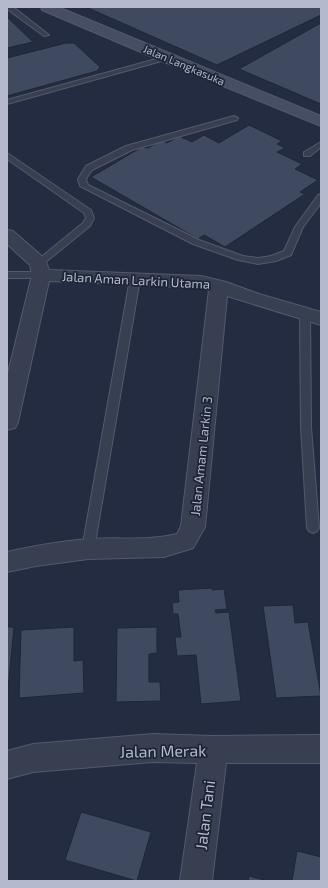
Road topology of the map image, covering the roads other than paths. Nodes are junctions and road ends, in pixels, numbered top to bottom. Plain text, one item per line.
1 (9, 7) edge
2 (47, 7) edge
3 (46, 35) dead end
4 (167, 58) junction
5 (7, 102) edge
6 (234, 118) dead end
7 (321, 121) edge
8 (321, 144) edge
9 (307, 154) dead end
10 (7, 155) edge
11 (321, 197) edge
12 (7, 235) edge
13 (40, 269) junction
14 (7, 276) edge
15 (134, 278) junction
16 (220, 286) junction
17 (313, 317) edge
18 (8, 413) edge
19 (313, 528) dead end
20 (88, 549) junction
21 (7, 562) edge
22 (321, 748) edge
23 (213, 750) junction
24 (7, 765) edge
25 (196, 881) edge

1 - 3 lane
2 - 4 main road, Jalan Langkasuka
4 - 5 lane
4 - 7 main road, Jalan Langkasuka
6 - 11 lane
8 - 9 lane
10 - 13 lane
12 - 13 street
13 - 14 lane
13 - 15 street, Jalan Aman Larkin Utama
13 - 18 street
15 - 16 street, Jalan Aman Larkin Utama
15 - 20 lane
16 - 17 street, Jalan Aman Larkin Utama
16 - 20 street, Jalan Amam Larkin 3
17 - 19 lane
20 - 21 street, Jalan Amam Larkin 3
22 - 23 street, Jalan Merak
23 - 24 street, Jalan Merak
23 - 25 street, Jalan Tani

